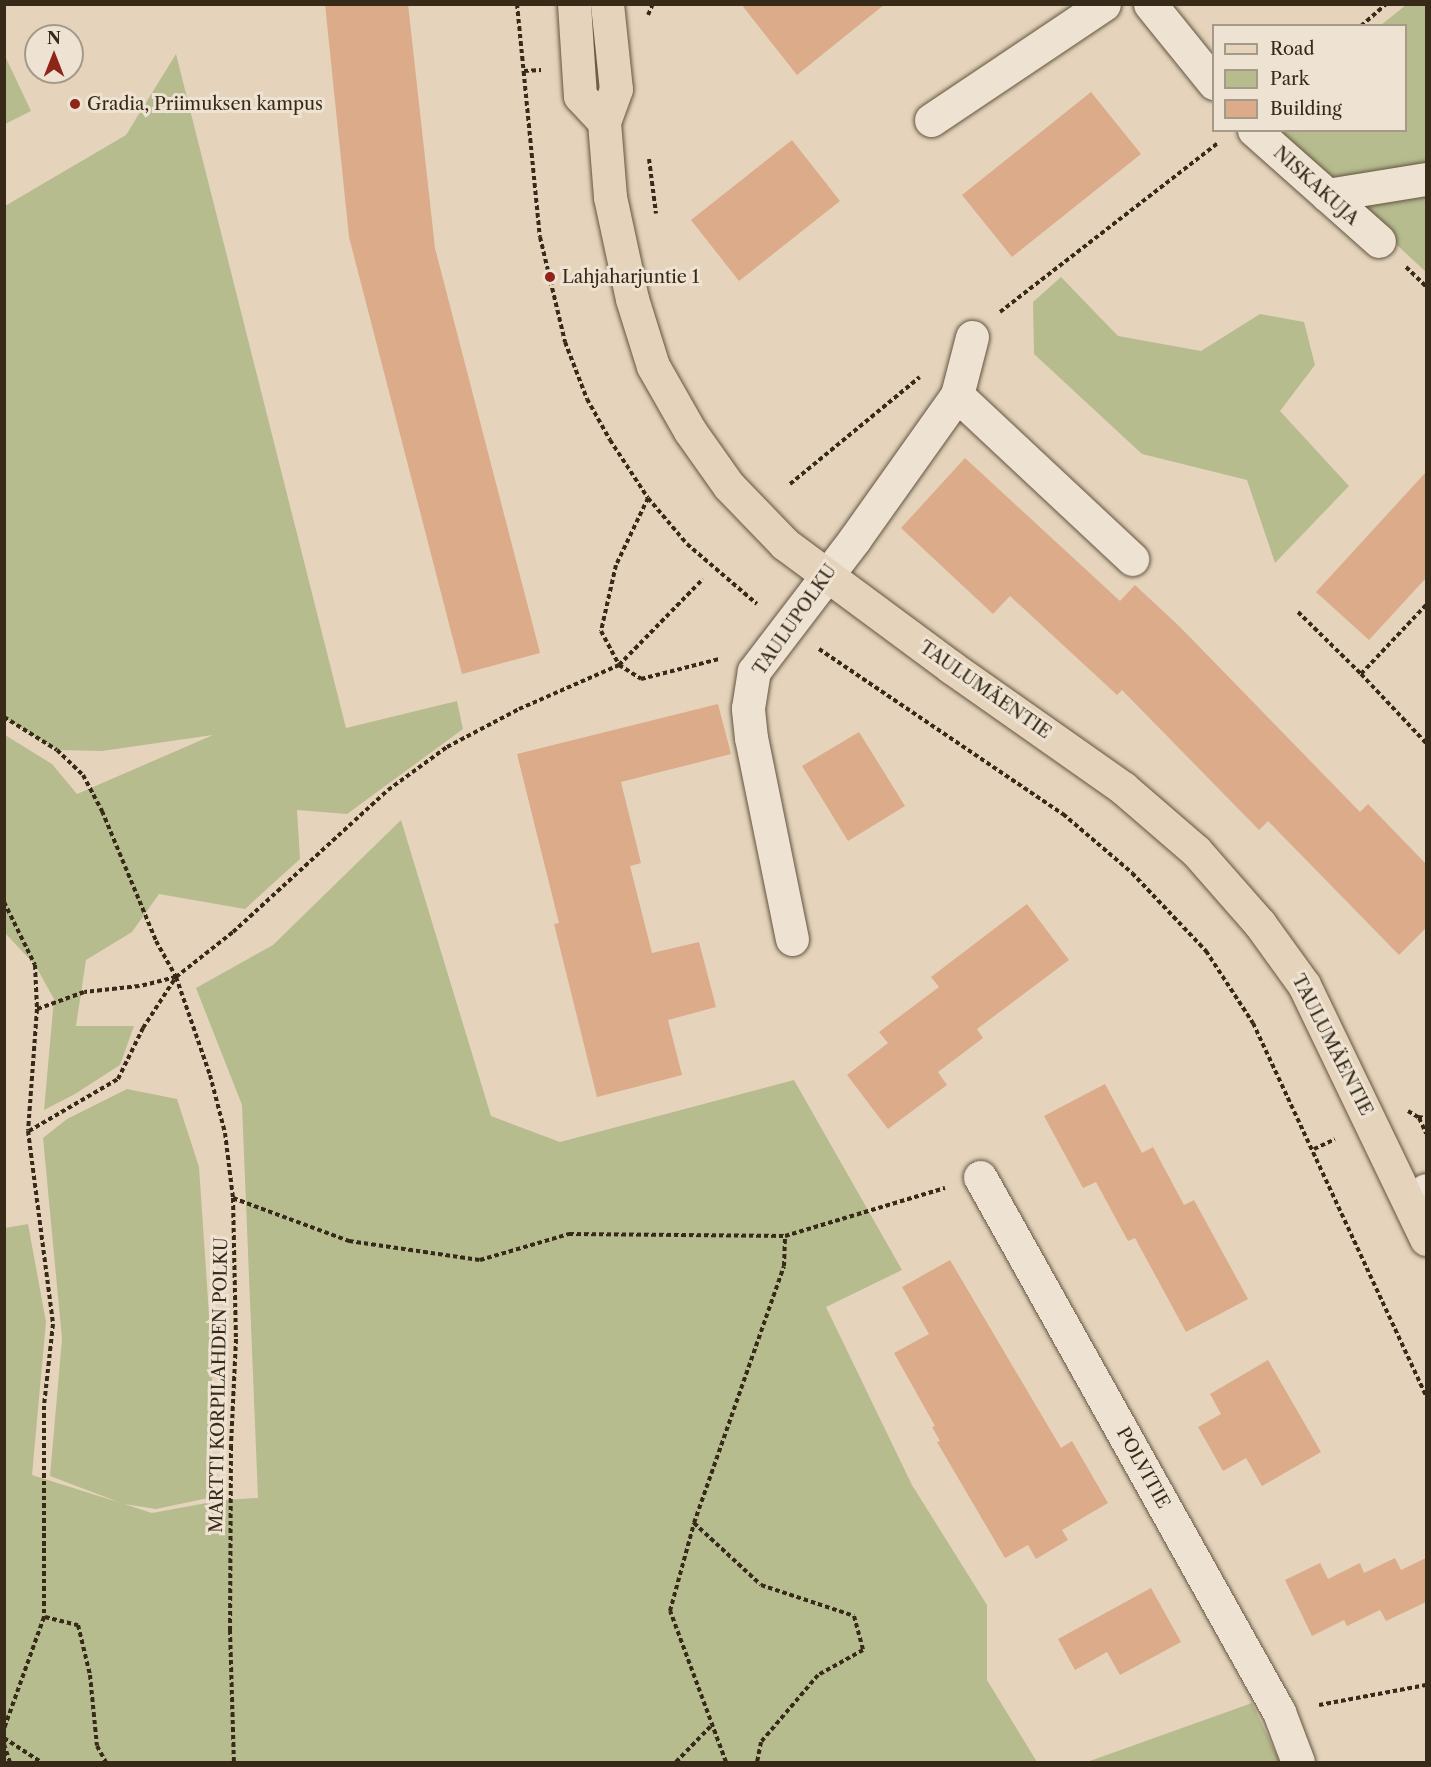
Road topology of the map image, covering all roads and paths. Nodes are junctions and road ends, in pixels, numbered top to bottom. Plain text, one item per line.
1 (517, 4) edge
2 (574, 4) edge
3 (608, 4) edge
4 (1104, 4) edge
5 (1386, 4) edge
6 (1159, 15) edge
7 (1363, 24) edge
8 (1212, 81) edge
9 (931, 120) dead end
10 (604, 122) junction
11 (1239, 134) edge
12 (647, 151) dead end
13 (1426, 180) edge
14 (1327, 195) junction
15 (657, 219) dead end
16 (1379, 242) dead end
17 (972, 337) junction
18 (957, 395) junction
19 (790, 484) dead end
20 (648, 498) junction
21 (1132, 559) dead end
22 (826, 575) junction
23 (703, 579) dead end
24 (1426, 605) edge
25 (1298, 612) dead end
26 (787, 627) junction
27 (729, 656) dead end
28 (618, 665) junction
29 (1361, 674) junction
30 (4, 717) edge
31 (1426, 743) edge
32 (4, 902) edge
33 (792, 939) dead end
34 (176, 977) junction
35 (37, 1010) junction
36 (1418, 1117) dead end
37 (28, 1131) junction
38 (1426, 1133) edge
39 (980, 1178) joint
40 (233, 1198) junction
41 (1419, 1198) edge
42 (785, 1236) junction
43 (1426, 1239) edge
44 (1426, 1395) edge
45 (694, 1523) junction
46 (44, 1617) junction
47 (1426, 1685) edge
48 (1280, 1712) junction
49 (712, 1725) junction
50 (4, 1729) edge
51 (4, 1738) edge
52 (4, 1744) edge
53 (10, 1762) edge
54 (41, 1762) edge
55 (106, 1762) edge
56 (234, 1762) edge
57 (676, 1762) edge
58 (726, 1762) edge
59 (757, 1762) edge
60 (1298, 1762) edge

1 - 20 path
2 - 10 main road
3 - 10 main road, TAULUMÄENTIE
4 - 9 street
5 - 7 path
6 - 8 street
10 - 22 main road, TAULUMÄENTIE
11 - 14 street, NISKAKUJA
11 - 17 path
12 - 15 path
13 - 14 street
14 - 16 street, NISKAKUJA
17 - 18 street, TAULUPOLKU
17 - 19 path
18 - 21 street
18 - 22 street, TAULUPOLKU
20 - 26 path
20 - 28 path
22 - 26 street, TAULUPOLKU
22 - 41 main road, TAULUMÄENTIE
23 - 28 path
24 - 29 path
25 - 29 path
26 - 33 street, TAULUPOLKU
26 - 44 path
27 - 28 path
28 - 34 path
29 - 31 path
30 - 34 path, MARTTI KORPILAHDEN POLKU
32 - 35 path
34 - 35 path
34 - 37 path
34 - 40 path, MARTTI KORPILAHDEN POLKU
35 - 37 path
36 - 38 path
37 - 46 path
39 - 42 path
39 - 48 street, POLVITIE
40 - 42 path
40 - 56 path, MARTTI KORPILAHDEN POLKU
41 - 43 main road, TAULUMÄENTIE
42 - 45 path
45 - 49 path
45 - 59 path
46 - 50 path
46 - 55 path
47 - 48 path
48 - 60 street, POLVITIE
49 - 57 path
49 - 58 path
51 - 54 path
52 - 53 path

